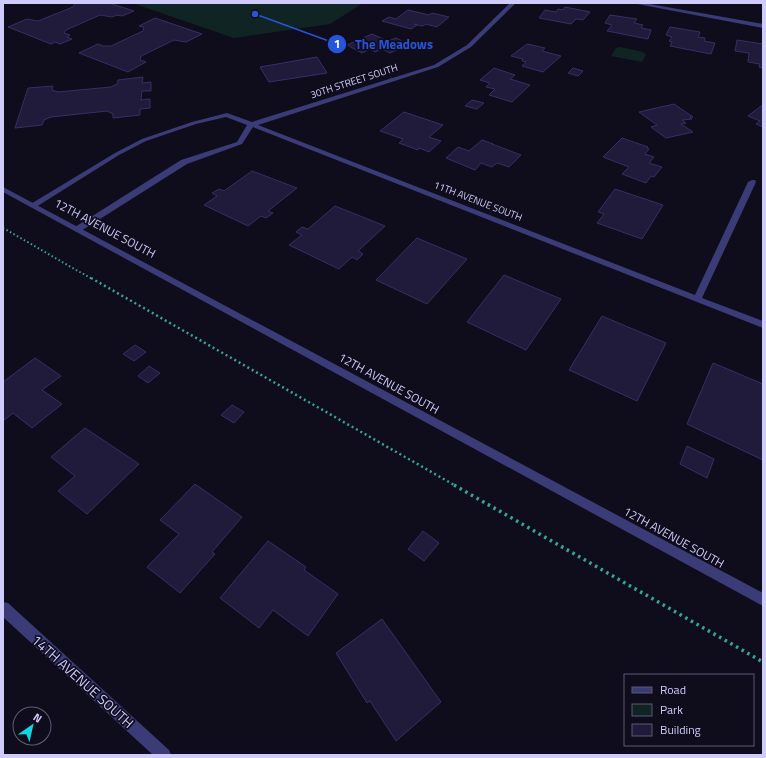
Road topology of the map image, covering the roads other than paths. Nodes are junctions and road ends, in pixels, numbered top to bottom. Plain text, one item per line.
1 (513, 3) edge
2 (635, 3) edge
3 (763, 26) edge
4 (251, 125) junction
5 (752, 182) dead end
6 (3, 189) edge
7 (33, 205) junction
8 (78, 229) junction
9 (696, 299) junction
10 (763, 325) edge
11 (763, 600) edge
12 (3, 608) edge
13 (164, 755) edge

1 - 4 street, 30TH STREET SOUTH
2 - 3 street
4 - 7 street
4 - 8 street
4 - 9 street, 11TH AVENUE SOUTH
5 - 9 street
6 - 7 street, 12TH AVENUE SOUTH
7 - 8 street, 12TH AVENUE SOUTH
8 - 11 street, 12TH AVENUE SOUTH
9 - 10 street, 11TH AVENUE SOUTH
12 - 13 street, 14TH AVENUE SOUTH

